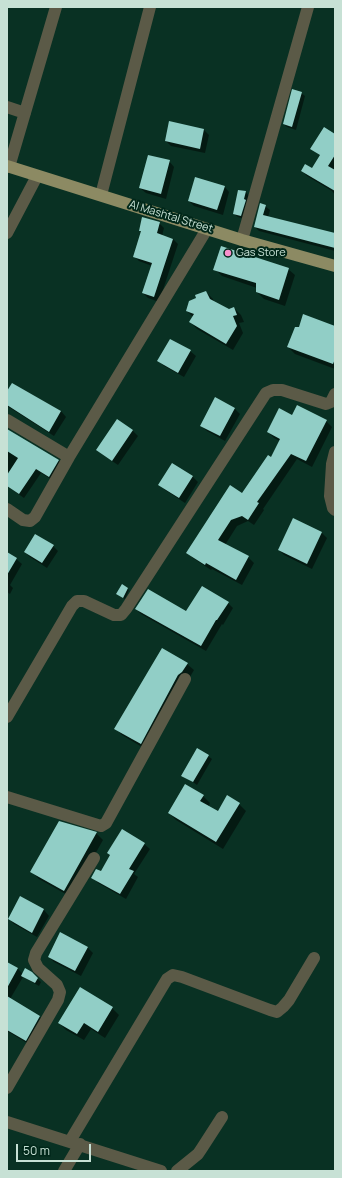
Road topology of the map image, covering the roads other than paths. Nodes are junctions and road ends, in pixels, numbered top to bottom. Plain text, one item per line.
1 (56, 7) edge
2 (150, 7) edge
3 (308, 7) edge
4 (7, 107) edge
5 (26, 113) junction
6 (8, 167) edge
7 (37, 176) junction
8 (101, 195) junction
9 (207, 229) junction
10 (7, 233) edge
11 (242, 240) junction
12 (335, 266) edge
13 (335, 394) edge
14 (7, 420) edge
15 (335, 452) edge
16 (69, 457) junction
17 (7, 510) edge
18 (335, 510) edge
19 (185, 679) dead end
20 (7, 717) edge
21 (7, 797) edge
22 (94, 858) dead end
23 (314, 958) dead end
24 (7, 1088) edge
25 (222, 1117) dead end
26 (7, 1122) edge
27 (75, 1143) junction
28 (143, 1168) edge
29 (64, 1171) edge
30 (161, 1171) edge
31 (177, 1171) edge

1 - 5 street
2 - 8 street
3 - 11 street
4 - 5 street
5 - 6 street
6 - 7 main road, Al Mashtal Street
7 - 8 main road, Al Mashtal Street
7 - 10 street
8 - 9 main road, Al Mashtal Street
9 - 11 main road, Al Mashtal Street
9 - 16 street
11 - 12 main road, Al Mashtal Street
13 - 20 street
14 - 16 street
15 - 18 street
16 - 17 street
19 - 21 street
22 - 24 street
23 - 27 street
25 - 31 street
26 - 27 street
27 - 28 street
27 - 29 street
28 - 30 street

